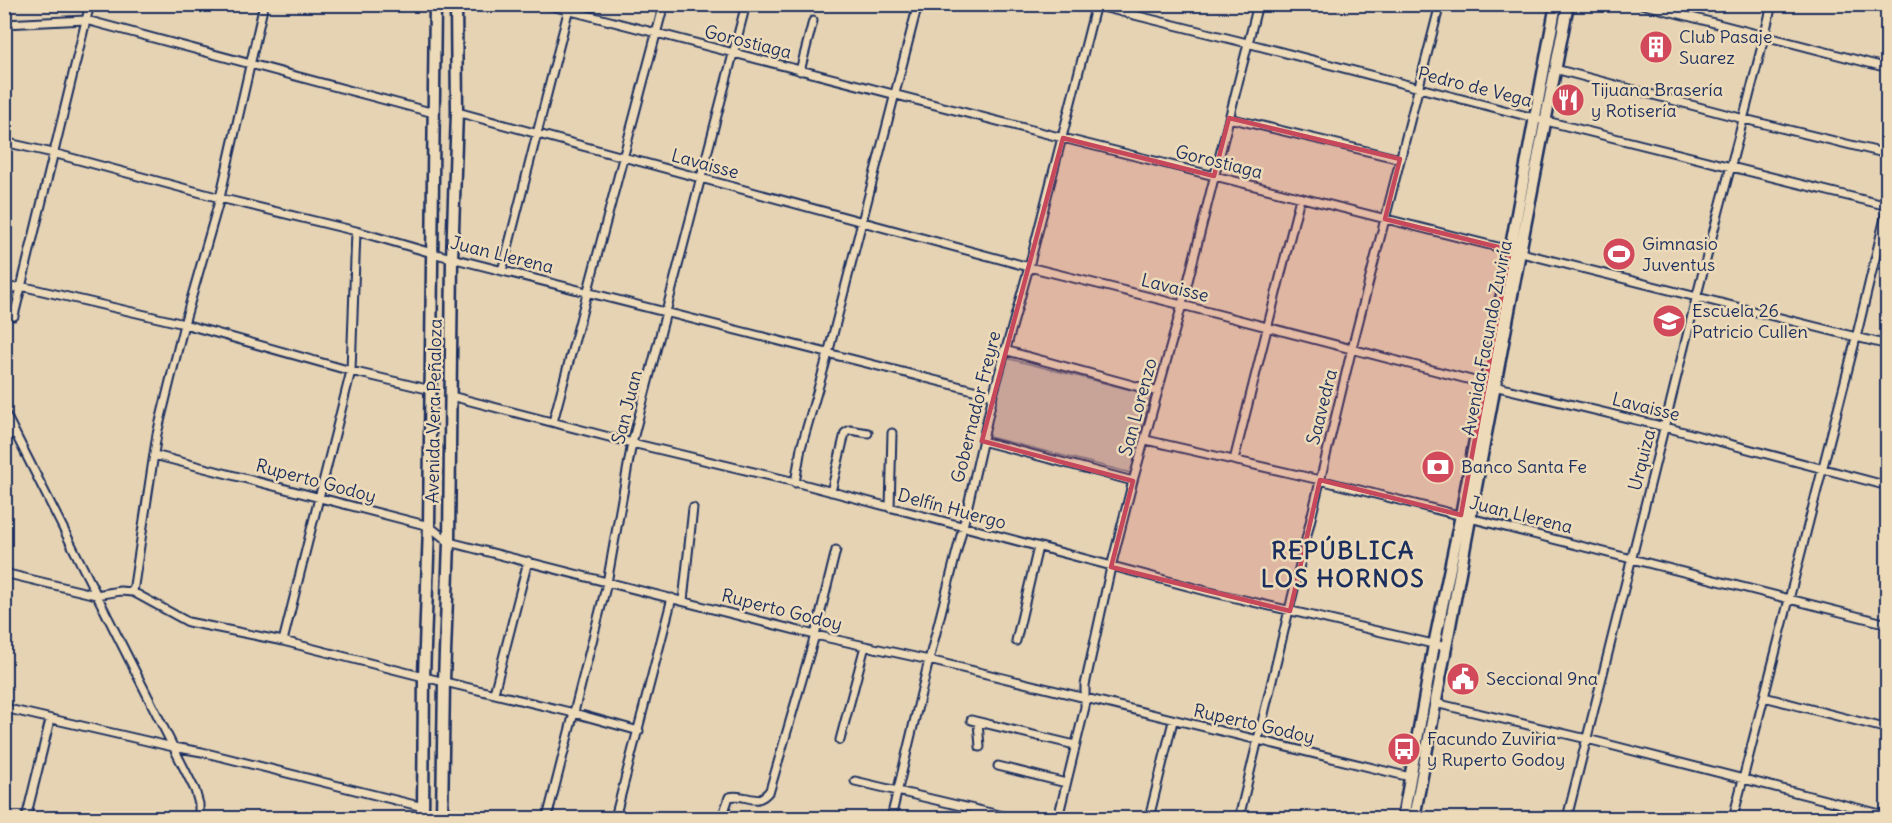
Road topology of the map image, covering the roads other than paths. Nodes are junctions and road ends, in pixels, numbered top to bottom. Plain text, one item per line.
1 (90, 4) edge
2 (264, 4) edge
3 (435, 4) edge
4 (456, 4) edge
5 (544, 4) edge
6 (664, 4) edge
7 (746, 4) edge
8 (918, 4) edge
9 (1258, 4) edge
10 (1440, 4) edge
11 (1556, 4) edge
12 (1568, 4) edge
13 (1641, 4) edge
14 (1772, 4) edge
15 (1094, 5) edge
16 (570, 8) edge
17 (86, 20) junction
18 (813, 21) dead end
19 (4, 24) edge
20 (656, 34) junction
21 (1764, 38) junction
22 (1247, 43) junction
23 (734, 54) junction
24 (250, 63) junction
25 (1887, 68) edge
26 (1555, 69) junction
27 (800, 71) junction
28 (1418, 88) junction
29 (895, 95) junction
30 (457, 112) junction
31 (434, 113) junction
32 (1229, 118) junction
33 (1534, 118) junction
34 (1744, 119) junction
35 (1545, 120) junction
36 (538, 135) junction
37 (1063, 138) junction
38 (4, 142) edge
39 (53, 153) junction
40 (1887, 154) edge
41 (623, 158) junction
42 (1400, 159) junction
43 (1732, 167) junction
44 (1214, 176) junction
45 (702, 179) junction
46 (220, 198) junction
47 (1300, 198) junction
48 (1887, 206) edge
49 (1385, 219) junction
50 (862, 222) junction
51 (356, 231) junction
52 (1515, 251) junction
53 (432, 253) junction
54 (453, 258) junction
55 (1029, 267) junction
56 (502, 271) junction
57 (21, 286) junction
58 (4, 290) edge
59 (588, 292) junction
60 (1697, 297) junction
61 (4, 302) edge
62 (1182, 305) junction
63 (665, 312) junction
64 (184, 324) junction
65 (1268, 328) junction
66 (1856, 338) junction
67 (1887, 345) edge
68 (1352, 348) junction
69 (1004, 350) junction
70 (828, 354) junction
71 (351, 371) junction
72 (1490, 384) junction
73 (431, 390) junction
74 (1158, 392) junction
75 (993, 395) junction
76 (451, 396) junction
77 (4, 411) edge
78 (553, 422) junction
79 (1665, 427) junction
80 (4, 432) edge
81 (868, 433) dead end
82 (892, 433) dead end
83 (16, 435) junction
84 (1146, 440) junction
85 (982, 441) junction
86 (632, 443) junction
87 (154, 455) junction
88 (1234, 460) junction
89 (1822, 468) junction
90 (1320, 480) junction
91 (1133, 481) junction
92 (795, 483) junction
93 (1887, 486) edge
94 (831, 492) junction
95 (320, 497) junction
96 (693, 508) dead end
97 (891, 508) junction
98 (1466, 516) junction
99 (429, 526) junction
100 (963, 527) junction
101 (449, 542) junction
102 (1038, 547) junction
103 (836, 550) dead end
104 (1634, 558) junction
105 (528, 561) junction
106 (1111, 567) junction
107 (4, 573) edge
108 (607, 583) junction
109 (133, 592) junction
110 (96, 595) junction
111 (672, 598) junction
112 (1790, 600) junction
113 (683, 601) junction
114 (1290, 611) junction
115 (1887, 624) edge
116 (815, 635) junction
117 (283, 641) junction
118 (1016, 641) dead end
119 (865, 646) junction
120 (1440, 646) junction
121 (929, 660) junction
122 (424, 677) junction
123 (444, 681) junction
124 (494, 693) junction
125 (1764, 698) junction
126 (1085, 699) junction
127 (1436, 704) junction
128 (4, 708) edge
129 (574, 713) junction
130 (50, 720) junction
131 (1173, 721) junction
132 (1887, 729) edge
133 (639, 731) junction
134 (1587, 739) junction
135 (840, 740) dead end
136 (1259, 740) junction
137 (1075, 745) junction
138 (173, 747) junction
139 (980, 747) dead end
140 (998, 766) dead end
141 (1410, 777) junction
142 (1743, 778) junction
143 (855, 781) dead end
144 (1066, 783) junction
145 (897, 792) junction
146 (423, 807) junction
147 (1887, 816) edge
148 (444, 818) edge
149 (26, 819) edge
150 (199, 819) edge
151 (423, 819) edge
152 (547, 819) edge
153 (615, 819) edge
154 (722, 819) edge
155 (891, 819) edge
156 (1012, 819) edge
157 (1058, 819) edge
158 (1149, 819) edge
159 (1239, 819) edge
160 (1402, 819) edge
161 (1414, 819) edge
162 (1567, 819) edge
163 (1733, 819) edge

1 - 17 street
2 - 24 street
3 - 31 main road, Avenida Vera Peñaloza
4 - 30 main road, Avenida Vera Peñaloza
5 - 16 street, Gorostiaga
6 - 20 street
7 - 23 street, San Juan
8 - 29 street
9 - 22 street, San Lorenzo
10 - 28 street, Saavedra
11 - 33 main road, Avenida Facundo Zuviría
12 - 26 main road, Avenida Facundo Zuviría
13 - 21 street
14 - 21 street, Urquiza
15 - 22 street, Pedro de Vega
15 - 37 street, Gobernador Freyre
16 - 20 street, Gorostiaga
16 - 36 street
17 - 19 street
17 - 24 street
17 - 39 street
18 - 27 street
20 - 23 street, Gorostiaga
20 - 41 street
21 - 25 street
21 - 34 street, Urquiza
22 - 28 street, Pedro de Vega
22 - 32 street, San Lorenzo
23 - 27 street, Gorostiaga
23 - 45 street, San Juan
24 - 31 street
24 - 46 street
26 - 34 street
26 - 35 main road, Avenida Facundo Zuviría
27 - 29 street, Gorostiaga
28 - 33 street, Pedro de Vega
28 - 42 street, Saavedra
29 - 37 street, Gorostiaga
29 - 50 street
30 - 36 street, Lavaisse
30 - 54 main road, Avenida Vera Peñaloza
31 - 53 main road, Avenida Vera Peñaloza
32 - 42 street
32 - 44 street, San Lorenzo
33 - 35 street, Pedro de Vega
33 - 52 main road, Avenida Facundo Zuviría
34 - 40 street
34 - 43 street, Urquiza
35 - 43 street, Pedro de Vega
35 - 52 main road, Avenida Facundo Zuviría
36 - 41 street, Lavaisse
36 - 56 street
37 - 44 street, Gorostiaga
37 - 55 street, Gobernador Freyre
38 - 39 street, Juan Llerena
39 - 46 street, Juan Llerena
39 - 57 street
41 - 45 street, Lavaisse
41 - 59 street
42 - 49 street, Saavedra
43 - 48 street, Pedro de Vega
43 - 60 street, Urquiza
44 - 47 street, Gorostiaga
44 - 62 street, San Lorenzo
45 - 50 street, Lavaisse
45 - 63 street, San Juan
46 - 51 street, Juan Llerena
46 - 64 street
47 - 49 street, Gorostiaga
47 - 65 street
48 - 66 street
49 - 52 street, Gorostiaga
49 - 68 street, Saavedra
50 - 55 street, Lavaisse
50 - 70 street
51 - 53 street, Juan Llerena
51 - 71 street
52 - 60 street, Gorostiaga
52 - 72 main road, Avenida Facundo Zuviría
53 - 54 street, Juan Llerena
53 - 73 main road, Avenida Vera Peñaloza
54 - 56 street, Juan Llerena
54 - 76 main road, Avenida Vera Peñaloza
55 - 62 street, Lavaisse
55 - 69 street, Gobernador Freyre
56 - 59 street, Juan Llerena
57 - 58 street
57 - 61 street
57 - 64 street
59 - 63 street, Juan Llerena
59 - 78 street
60 - 66 street, Gorostiaga
60 - 79 street, Urquiza
62 - 65 street, Lavaisse
62 - 74 street, San Lorenzo
63 - 70 street, Juan Llerena
63 - 86 street, San Juan
64 - 71 street
64 - 87 street
65 - 68 street, Lavaisse
65 - 88 street
66 - 67 street, Gorostiaga
66 - 89 street
68 - 72 street, Lavaisse
68 - 90 street, Saavedra
69 - 74 street
69 - 75 street, Gobernador Freyre
70 - 75 street, Juan Llerena
70 - 92 street
71 - 73 street
71 - 95 street
72 - 79 street, Lavaisse
72 - 98 main road, Avenida Facundo Zuviría
73 - 99 main road, Avenida Vera Peñaloza
74 - 84 street, San Lorenzo
75 - 85 street, Gobernador Freyre
76 - 78 street, Delfín Huergo
76 - 101 main road, Avenida Vera Peñaloza
77 - 83 street
78 - 86 street, Delfín Huergo
79 - 89 street, Lavaisse
79 - 104 street, Urquiza
80 - 83 street
81 - 94 street
82 - 97 street
83 - 110 street
84 - 88 street, Juan Llerena
84 - 91 street, San Lorenzo
85 - 91 street
85 - 100 street, Gobernador Freyre
86 - 92 street, Delfín Huergo
86 - 108 street, San Juan
87 - 95 street, Ruperto Godoy
87 - 109 street
88 - 90 street, Juan Llerena
89 - 93 street, Lavaisse
89 - 112 street
90 - 98 street, Juan Llerena
90 - 114 street, Saavedra
91 - 106 street, San Lorenzo
92 - 94 street, Delfín Huergo
94 - 97 street, Delfín Huergo
95 - 99 street, Ruperto Godoy
95 - 117 street
96 - 113 street
97 - 100 street, Delfín Huergo
98 - 104 street, Juan Llerena
98 - 120 main road, Avenida Facundo Zuviría
99 - 101 street, Ruperto Godoy
99 - 122 main road, Avenida Vera Peñaloza
100 - 102 street, Delfín Huergo
100 - 121 street, Gobernador Freyre
101 - 105 street, Ruperto Godoy
101 - 123 main road, Avenida Vera Peñaloza
102 - 106 street, Delfín Huergo
102 - 118 street
103 - 116 street
104 - 112 street, Juan Llerena
104 - 134 street, Urquiza
105 - 108 street, Ruperto Godoy
105 - 124 street
106 - 114 street, Delfín Huergo
106 - 126 street, San Lorenzo
107 - 110 street
108 - 111 street, Ruperto Godoy
108 - 129 street, San Juan
109 - 110 street
109 - 117 street
110 - 138 street
111 - 113 street, Ruperto Godoy
111 - 133 street
112 - 115 street, Juan Llerena
112 - 125 street
113 - 116 street, Ruperto Godoy
114 - 120 street, Delfín Huergo
114 - 136 street, Saavedra
116 - 119 street, Ruperto Godoy
116 - 154 street
117 - 122 street
119 - 121 street, Ruperto Godoy
119 - 135 street
120 - 127 main road, Avenida Facundo Zuviría
120 - 141 main road, Avenida Facundo Zuviría
121 - 126 street, Ruperto Godoy
121 - 145 street, Gobernador Freyre
122 - 123 street
122 - 146 main road, Avenida Vera Peñaloza
123 - 124 street
123 - 148 main road, Avenida Vera Peñaloza
124 - 129 street
125 - 132 street
125 - 142 street
126 - 131 street, Ruperto Godoy
126 - 137 street, San Lorenzo
127 - 134 street
127 - 161 main road, Avenida Facundo Zuviría
128 - 130 street
129 - 133 street
129 - 152 street, San Juan
130 - 138 street
130 - 149 street
131 - 136 street, Ruperto Godoy
131 - 158 street
133 - 153 street
134 - 142 street
134 - 162 street, Urquiza
136 - 141 street, Ruperto Godoy
136 - 159 street, Saavedra
137 - 139 street
137 - 144 street, San Lorenzo
138 - 146 street
138 - 150 street
140 - 144 street
141 - 160 main road, Avenida Facundo Zuviría
142 - 147 street
142 - 163 street
143 - 145 street
144 - 157 street, San Lorenzo
145 - 155 street, Gobernador Freyre
145 - 156 street
146 - 151 main road, Avenida Vera Peñaloza

